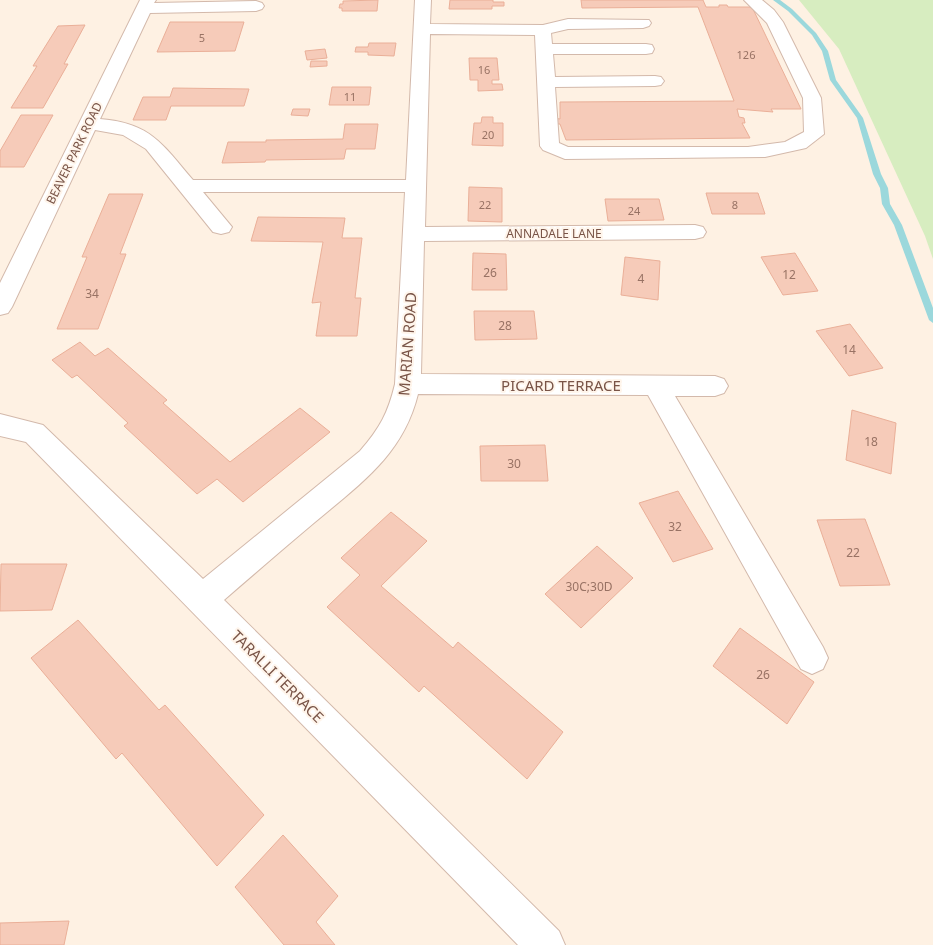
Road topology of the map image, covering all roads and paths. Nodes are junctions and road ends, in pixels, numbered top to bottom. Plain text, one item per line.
1 (423, 0) edge
2 (752, 0) edge
3 (146, 4) edge
4 (256, 6) dead end
5 (643, 23) dead end
6 (422, 29) junction
7 (543, 30) junction
8 (544, 49) junction
9 (646, 49) dead end
10 (655, 81) dead end
11 (546, 82) junction
12 (88, 124) junction
13 (187, 186) junction
14 (416, 186) junction
15 (221, 228) dead end
16 (695, 232) dead end
17 (414, 234) junction
18 (0, 307) edge
19 (408, 384) junction
20 (656, 386) junction
21 (715, 386) dead end
22 (0, 425) edge
23 (202, 599) junction
24 (812, 658) dead end
25 (545, 945) edge

1 - 6 street, MARIAN ROAD
2 - 11 street
3 - 4 street
3 - 12 street, BEAVER PARK ROAD
5 - 7 street
6 - 7 street
6 - 14 street, MARIAN ROAD
7 - 8 street
8 - 9 street
8 - 11 street
10 - 11 street
12 - 13 street
12 - 18 street, BEAVER PARK ROAD
13 - 14 street
13 - 15 street
14 - 17 street, MARIAN ROAD
16 - 17 street, ANNADALE LANE
17 - 19 street, MARIAN ROAD
19 - 20 street, PICARD TERRACE
19 - 23 street, MARIAN ROAD
20 - 21 street, PICARD TERRACE
20 - 24 street
22 - 23 street, TARALLI TERRACE
23 - 25 street, TARALLI TERRACE

